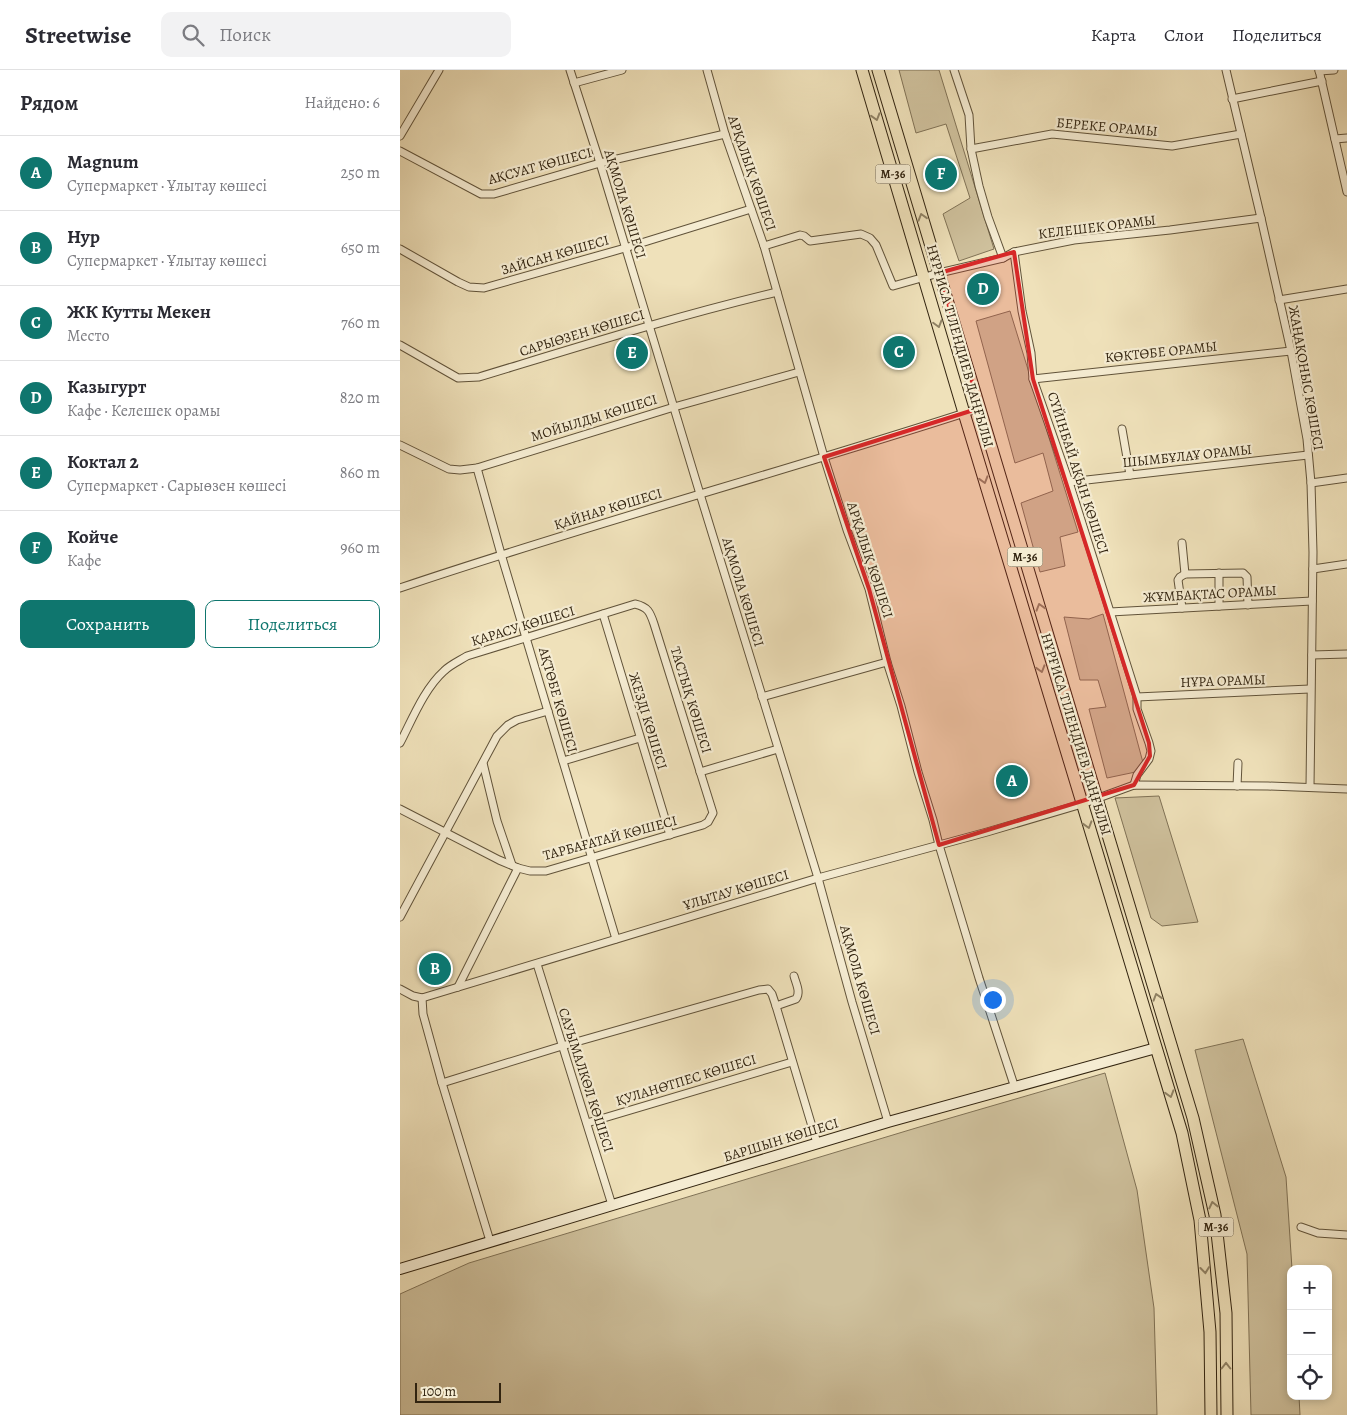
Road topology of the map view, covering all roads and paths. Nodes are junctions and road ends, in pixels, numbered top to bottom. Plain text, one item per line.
1 (439, 70) edge
2 (570, 70) edge
3 (622, 70) edge
4 (707, 70) edge
5 (862, 70) edge
6 (878, 70) edge
7 (954, 70) edge
8 (1226, 70) edge
9 (1334, 70) edge
10 (1319, 71) edge
11 (1322, 81) junction
12 (574, 83) junction
13 (1232, 99) junction
14 (724, 134) junction
15 (1241, 134) junction
16 (400, 136) edge
17 (1347, 138) edge
18 (1335, 140) junction
19 (971, 149) junction
20 (400, 151) edge
21 (600, 163) junction
22 (1347, 192) edge
23 (751, 209) junction
24 (1261, 218) junction
25 (764, 246) junction
26 (625, 248) junction
27 (400, 249) edge
28 (1014, 252) junction
29 (1003, 258) junction
30 (939, 273) junction
31 (924, 277) junction
32 (1347, 289) edge
33 (777, 292) junction
34 (1279, 300) junction
35 (649, 326) junction
36 (400, 344) edge
37 (1291, 350) junction
38 (800, 372) junction
39 (1033, 379) junction
40 (674, 407) junction
41 (980, 408) junction
42 (964, 413) junction
43 (1122, 429) dead end
44 (400, 445) edge
45 (1308, 455) junction
46 (824, 457) junction
47 (477, 468) junction
48 (1130, 475) junction
49 (1347, 478) edge
50 (1069, 482) junction
51 (1311, 483) junction
52 (700, 494) junction
53 (1182, 543) dead end
54 (501, 554) junction
55 (1347, 564) edge
56 (1313, 569) junction
57 (1219, 573) junction
58 (1184, 574) junction
59 (400, 588) edge
60 (1312, 601) junction
61 (635, 604) joint
62 (1248, 605) junction
63 (1219, 606) junction
64 (1182, 608) junction
65 (1110, 612) junction
66 (603, 614) junction
67 (527, 638) junction
68 (1347, 654) edge
69 (1312, 656) junction
70 (887, 662) junction
71 (1310, 689) junction
72 (762, 697) junction
73 (1137, 697) junction
74 (548, 712) junction
75 (640, 738) junction
76 (400, 743) edge
77 (778, 749) junction
78 (563, 761) junction
79 (483, 763) junction
80 (1238, 763) dead end
81 (700, 772) junction
82 (1134, 785) junction
83 (1237, 786) junction
84 (1310, 787) junction
85 (1347, 788) edge
86 (1097, 798) junction
87 (1082, 804) junction
88 (400, 809) edge
89 (713, 813) joint
90 (445, 832) junction
91 (670, 835) junction
92 (939, 845) junction
93 (592, 857) junction
94 (515, 867) junction
95 (818, 878) junction
96 (400, 917) edge
97 (616, 939) junction
98 (537, 964) junction
99 (794, 976) dead end
100 (458, 987) junction
101 (400, 989) edge
102 (422, 998) junction
103 (776, 1006) junction
104 (1171, 1044) junction
105 (562, 1046) junction
106 (1156, 1048) junction
107 (792, 1062) junction
108 (442, 1083) junction
109 (1015, 1088) junction
110 (888, 1122) junction
111 (587, 1123) junction
112 (817, 1143) junction
113 (612, 1205) junction
114 (1301, 1227) dead end
115 (1347, 1235) edge
116 (490, 1242) junction
117 (400, 1269) edge
118 (1211, 1415) edge
119 (1227, 1415) edge

1 - 16 street
2 - 12 street, АҚМОЛА КӨШЕСІ
3 - 12 street
4 - 14 street, АРҚАЛЫҚ КӨШЕСІ
5 -> 31 main road, НҰРҒИСА ТІЛЕНДИЕВ ДАҢҒЫЛЫ / M-36
30 -> 6 main road, НҰРҒИСА ТІЛЕНДИЕВ ДАҢҒЫЛЫ / M-36
7 - 19 street
8 - 13 street, ЖАҢАҚОНЫС КӨШЕСІ
9 - 10 street
10 - 11 street
11 - 13 street
11 - 18 street
12 - 21 street, АҚМОЛА КӨШЕСІ
13 - 15 street, ЖАҢАҚОНЫС КӨШЕСІ
14 - 21 street, АҚСУАТ КӨШЕСІ
14 - 23 street, АРҚАЛЫҚ КӨШЕСІ
15 - 19 street, БЕРЕКЕ ОРАМЫ
15 - 24 street, ЖАҢАҚОНЫС КӨШЕСІ
17 - 18 street
18 - 22 street
19 - 29 street
20 - 21 street, АҚСУАТ КӨШЕСІ
21 - 26 street, АҚМОЛА КӨШЕСІ
23 - 25 street, АРҚАЛЫҚ КӨШЕСІ
23 - 26 street, ЗАЙСАН КӨШЕСІ
24 - 28 street, КЕЛЕШЕК ОРАМЫ
24 - 34 street, ЖАҢАҚОНЫС КӨШЕСІ
25 - 31 street
25 - 33 street, АРҚАЛЫҚ КӨШЕСІ
26 - 27 street, ЗАЙСАН КӨШЕСІ
26 - 35 street, АҚМОЛА КӨШЕСІ
28 - 29 street, КЕЛЕШЕК ОРАМЫ
28 - 39 street, СҮЙІНБАЙ АҚЫН КӨШЕСІ
29 - 30 street, КЕЛЕШЕК ОРАМЫ
30 - 31 street
30 - 41 main road, НҰРҒИСА ТІЛЕНДИЕВ ДАҢҒЫЛЫ / M-36
31 -> 42 main road, НҰРҒИСА ТІЛЕНДИЕВ ДАҢҒЫЛЫ / M-36
32 - 34 street
33 - 35 street, САРЫӨЗЕН КӨШЕСІ
33 - 38 street, АРҚАЛЫҚ КӨШЕСІ
34 - 37 street, ЖАҢАҚОНЫС КӨШЕСІ
35 - 36 street, САРЫӨЗЕН КӨШЕСІ
35 - 40 street, АҚМОЛА КӨШЕСІ
37 - 39 street, КӨКТӨБЕ ОРАМЫ
37 - 45 street, ЖАҢАҚОНЫС КӨШЕСІ
38 - 40 street, МОЙЫЛДЫ КӨШЕСІ
38 - 46 street, АРҚАЛЫҚ КӨШЕСІ
39 - 50 street, СҮЙІНБАЙ АҚЫН КӨШЕСІ
40 - 47 street, МОЙЫЛДЫ КӨШЕСІ
40 - 52 street, АҚМОЛА КӨШЕСІ
41 - 42 street, ҚАЙНАР КӨШЕСІ
86 -> 41 main road, НҰРҒИСА ТІЛЕНДИЕВ ДАҢҒЫЛЫ / M-36
42 - 46 street, ҚАЙНАР КӨШЕСІ
42 -> 87 main road, НҰРҒИСА ТІЛЕНДИЕВ ДАҢҒЫЛЫ / M-36
43 - 48 street
44 - 47 street, МОЙЫЛДЫ КӨШЕСІ
45 - 48 street, ШЫМБҰЛАҰ ОРАМЫ
45 - 51 street, ЖАҢАҚОНЫС КӨШЕСІ
46 - 52 street, ҚАЙНАР КӨШЕСІ
46 - 70 street, АРҚАЛЫҚ КӨШЕСІ
47 - 54 street, АҚТӨБЕ КӨШЕСІ
48 - 50 street, ШЫМБҰЛАҰ ОРАМЫ
49 - 51 street
50 - 65 street, СҮЙІНБАЙ АҚЫН КӨШЕСІ
51 - 56 street, ЖАҢАҚОНЫС КӨШЕСІ
52 - 54 street, ҚАЙНАР КӨШЕСІ
52 - 72 street, АҚМОЛА КӨШЕСІ
53 - 58 street
54 - 59 street, ҚАЙНАР КӨШЕСІ
54 - 67 street, АҚТӨБЕ КӨШЕСІ
55 - 56 street
56 - 60 street, ЖАҢАҚОНЫС КӨШЕСІ
57 - 58 street
57 - 62 street
57 - 63 street
58 - 64 street
60 - 62 street, ЖҰМБАҚТАС ОРАМЫ
60 - 69 street, ЖАҢАҚОНЫС КӨШЕСІ
61 - 66 street, ҚАРАСУ КӨШЕСІ
61 - 81 street, ТАСТЫҚ КӨШЕСІ
62 - 63 street, ЖҰМБАҚТАС ОРАМЫ
63 - 64 street, ЖҰМБАҚТАС ОРАМЫ
64 - 65 street, ЖҰМБАҚТАС ОРАМЫ
65 - 73 street, СҮЙІНБАЙ АҚЫН КӨШЕСІ
66 - 67 street, ҚАРАСУ КӨШЕСІ
66 - 75 street, ЖЕЗДІ КӨШЕСІ
67 - 74 street, АҚТӨБЕ КӨШЕСІ
67 - 76 street, ҚАРАСУ КӨШЕСІ
68 - 69 street
69 - 71 street, ЖАҢАҚОНЫС КӨШЕСІ
70 - 72 street
70 - 92 street, АРҚАЛЫҚ КӨШЕСІ
71 - 73 street, НҰРА ОРАМЫ
71 - 84 street, ЖАҢАҚОНЫС КӨШЕСІ
72 - 77 street, АҚМОЛА КӨШЕСІ
73 - 82 street, СҮЙІНБАЙ АҚЫН КӨШЕСІ
74 - 78 street, АҚТӨБЕ КӨШЕСІ
74 - 79 street
75 - 78 street
75 - 91 street, ЖЕЗДІ КӨШЕСІ
77 - 81 street
77 - 95 street, АҚМОЛА КӨШЕСІ
78 - 93 street, АҚТӨБЕ КӨШЕСІ
79 - 90 street
79 - 94 street
80 - 83 street
81 - 89 street, ТАСТЫҚ КӨШЕСІ
82 - 83 street, ҰЛЫТАУ КӨШЕСІ
82 - 86 street, ҰЛЫТАУ КӨШЕСІ
83 - 84 street, ҰЛЫТАУ КӨШЕСІ
84 - 85 street, ҰЛЫТАУ КӨШЕСІ
86 - 87 street, ҰЛЫТАУ КӨШЕСІ
104 -> 86 main road, НҰРҒИСА ТІЛЕНДИЕВ ДАҢҒЫЛЫ / M-36
87 - 92 street, ҰЛЫТАУ КӨШЕСІ
87 -> 106 main road, НҰРҒИСА ТІЛЕНДИЕВ ДАҢҒЫЛЫ / M-36
88 - 90 street, ТАРБАҒАТАЙ КӨШЕСІ
89 - 91 street, ТАРБАҒАТАЙ КӨШЕСІ
90 - 94 street, ТАРБАҒАТАЙ КӨШЕСІ
90 - 96 street
91 - 93 street, ТАРБАҒАТАЙ КӨШЕСІ
92 - 95 street, ҰЛЫТАУ КӨШЕСІ
92 - 109 street, АРҚАЛЫҚ КӨШЕСІ
93 - 94 street, ТАРБАҒАТАЙ КӨШЕСІ
93 - 97 street, АҚТӨБЕ КӨШЕСІ
94 - 100 street
95 - 97 street, ҰЛЫТАУ КӨШЕСІ
95 - 110 street, АҚМОЛА КӨШЕСІ
97 - 98 street, ҰЛЫТАУ КӨШЕСІ
98 - 100 street, ҰЛЫТАУ КӨШЕСІ
98 - 105 street, САУЫМАЛКӨЛ КӨШЕСІ
99 - 103 street
100 - 102 street, ҰЛЫТАУ КӨШЕСІ
101 - 102 street
102 - 108 street
103 - 105 street
103 - 107 street
104 - 106 street, БАРШЫН КӨШЕСІ
119 -> 104 main road, НҰРҒИСА ТІЛЕНДИЕВ ДАҢҒЫЛЫ / M-36
105 - 108 street
105 - 111 street, САУЫМАЛКӨЛ КӨШЕСІ
106 - 109 street, БАРШЫН КӨШЕСІ
106 -> 118 main road, НҰРҒИСА ТІЛЕНДИЕВ ДАҢҒЫЛЫ / M-36
107 - 111 street, ҚУЛАНӨТПЕС КӨШЕСІ
107 - 112 street
108 - 116 street
109 - 110 street, БАРШЫН КӨШЕСІ
110 - 112 street, БАРШЫН КӨШЕСІ
111 - 113 street, САУЫМАЛКӨЛ КӨШЕСІ
112 - 113 street, БАРШЫН КӨШЕСІ
113 - 116 street, БАРШЫН КӨШЕСІ
114 - 115 street
116 - 117 street, БАРШЫН КӨШЕСІ

